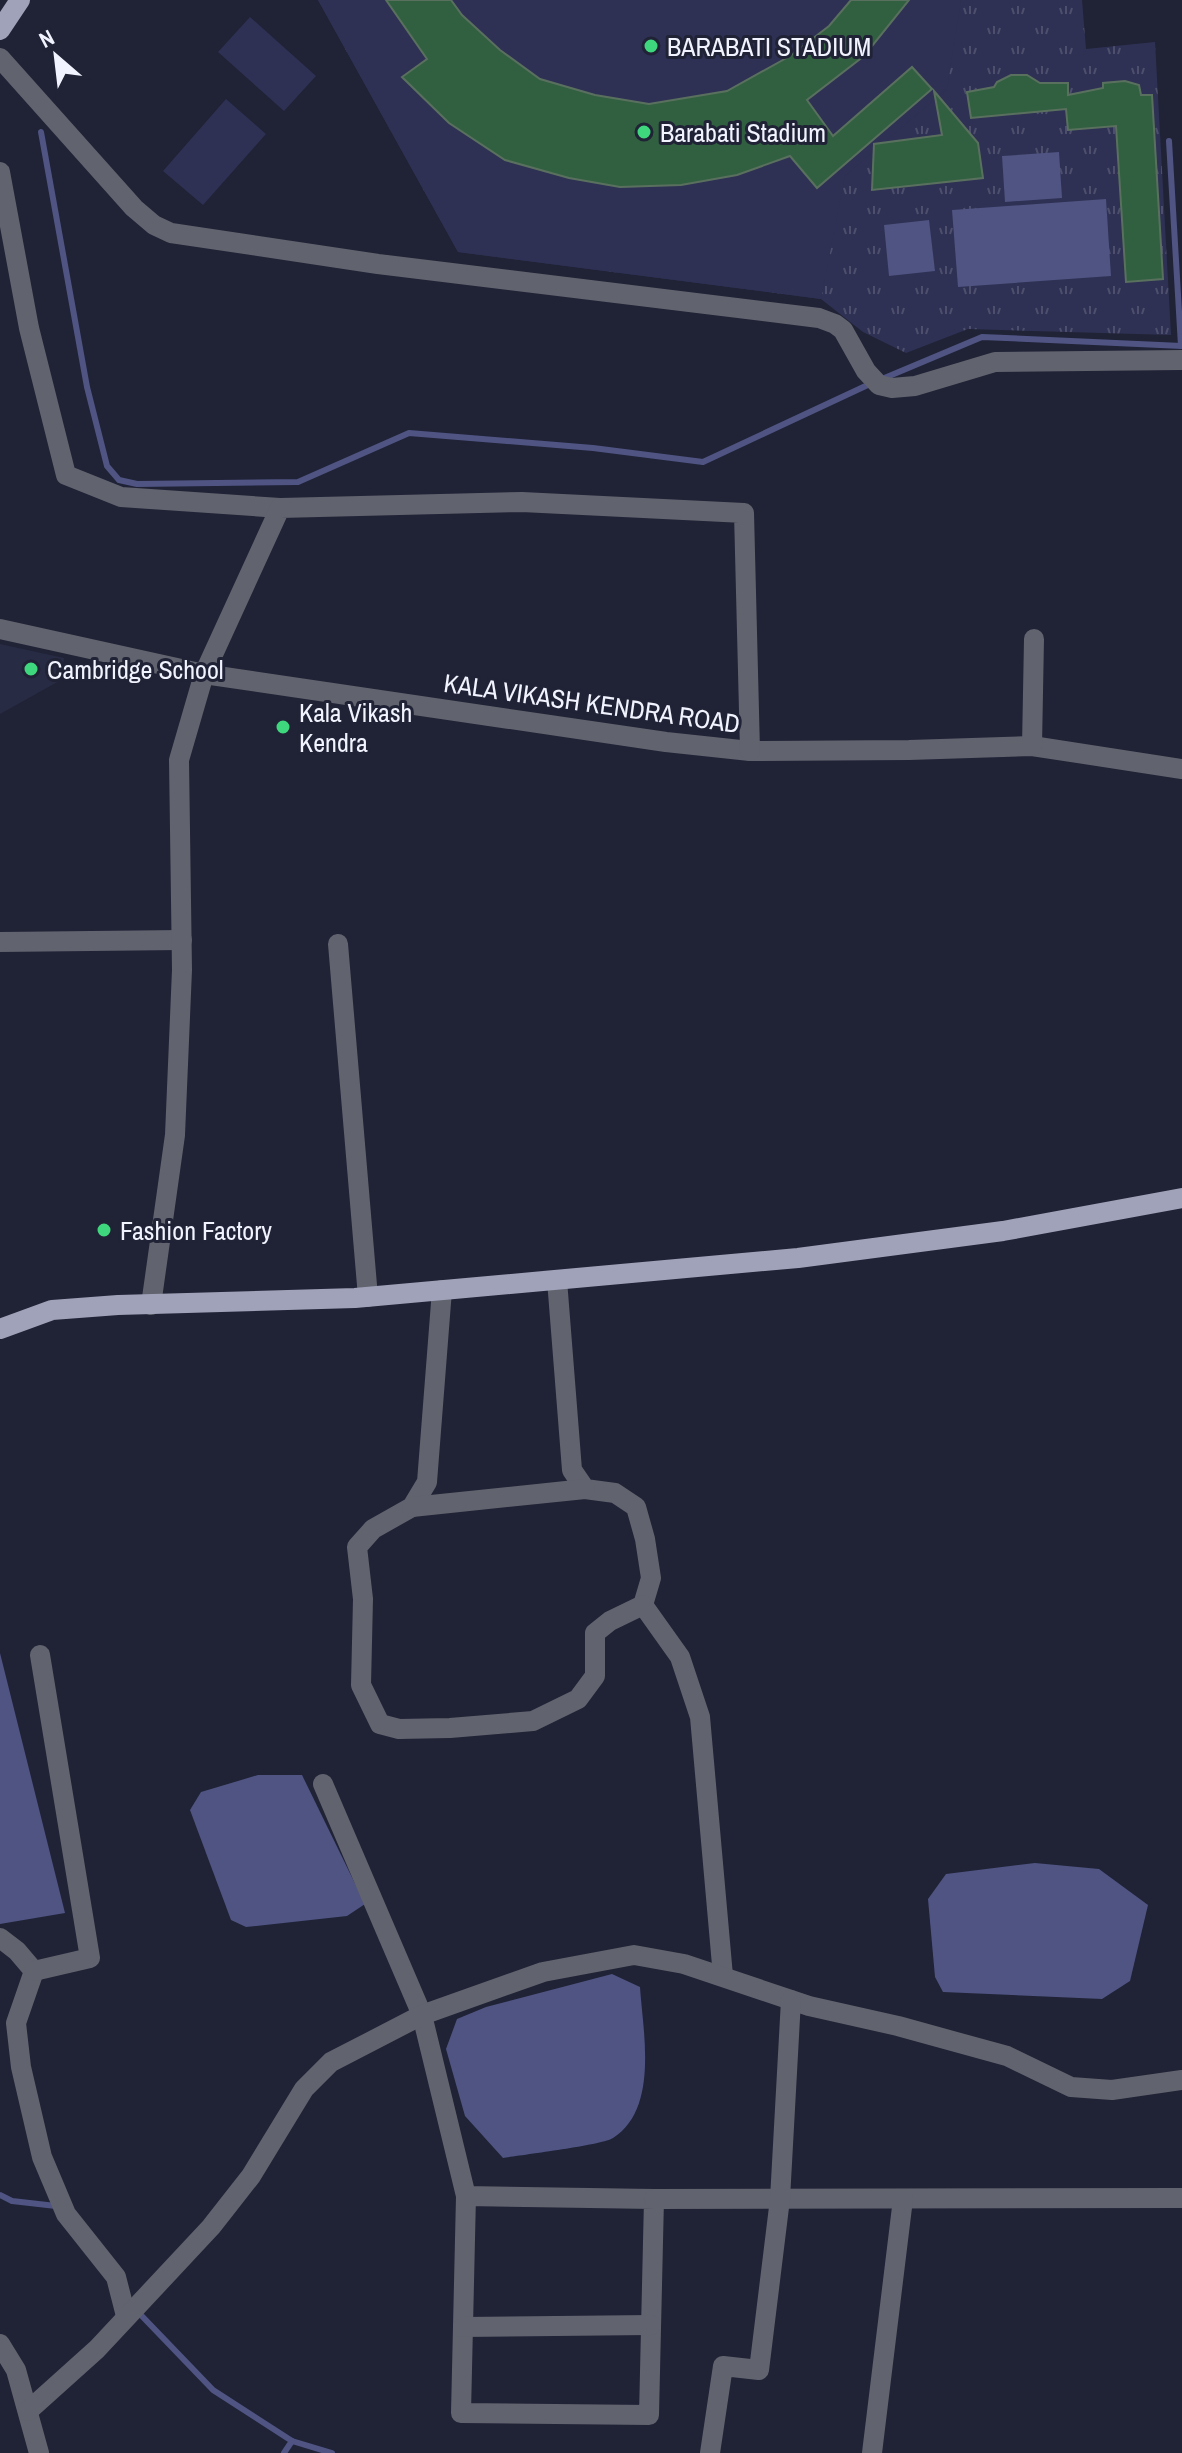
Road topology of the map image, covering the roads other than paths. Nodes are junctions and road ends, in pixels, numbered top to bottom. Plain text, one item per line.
1 (20, 0) edge
2 (0, 30) edge
3 (0, 58) edge
4 (0, 172) edge
5 (1182, 360) edge
6 (280, 508) junction
7 (0, 629) edge
8 (1034, 639) dead end
9 (204, 674) junction
10 (1032, 746) junction
11 (750, 751) junction
12 (1182, 769) edge
13 (182, 940) junction
14 (0, 942) edge
15 (338, 944) dead end
16 (1182, 1198) edge
17 (557, 1280) junction
18 (442, 1290) junction
19 (368, 1297) junction
20 (151, 1305) junction
21 (0, 1329) edge
22 (585, 1489) junction
23 (412, 1507) junction
24 (643, 1605) junction
25 (40, 1655) dead end
26 (323, 1784) dead end
27 (0, 1938) edge
28 (34, 1971) junction
29 (723, 1976) junction
30 (791, 2000) junction
31 (422, 2015) junction
32 (1182, 2080) edge
33 (466, 2196) junction
34 (1182, 2198) edge
35 (654, 2199) junction
36 (780, 2199) junction
37 (903, 2199) junction
38 (126, 2316) junction
39 (651, 2325) junction
40 (463, 2327) junction
41 (0, 2344) edge
42 (28, 2411) junction
43 (39, 2453) edge
44 (710, 2453) edge
45 (872, 2453) edge

1 - 2 main road
3 - 5 street
4 - 6 street
6 - 9 street
6 - 11 street
7 - 9 street, KALA VIKASH KENDRA ROAD
8 - 10 street
9 - 11 street, KALA VIKASH KENDRA ROAD
9 - 13 street
10 - 11 street, KALA VIKASH KENDRA ROAD
10 - 12 street, KALA VIKASH KENDRA ROAD
13 - 14 street
13 - 20 street
15 - 19 street
16 - 17 main road
17 - 18 main road
17 - 22 street
18 - 19 main road
18 - 23 street
19 - 20 main road
20 - 21 main road
22 - 23 street
22 - 24 street
23 - 24 street
24 - 29 street
25 - 28 street
26 - 31 street
27 - 28 street
28 - 38 street
29 - 30 street
29 - 31 street
30 - 32 street
30 - 36 street
31 - 33 street
31 - 38 street
33 - 35 street
33 - 40 street
34 - 37 street
35 - 36 street
35 - 39 street
36 - 37 street
36 - 44 street
37 - 45 street
38 - 42 street
39 - 40 street
39 - 40 street
41 - 42 street
42 - 43 street

